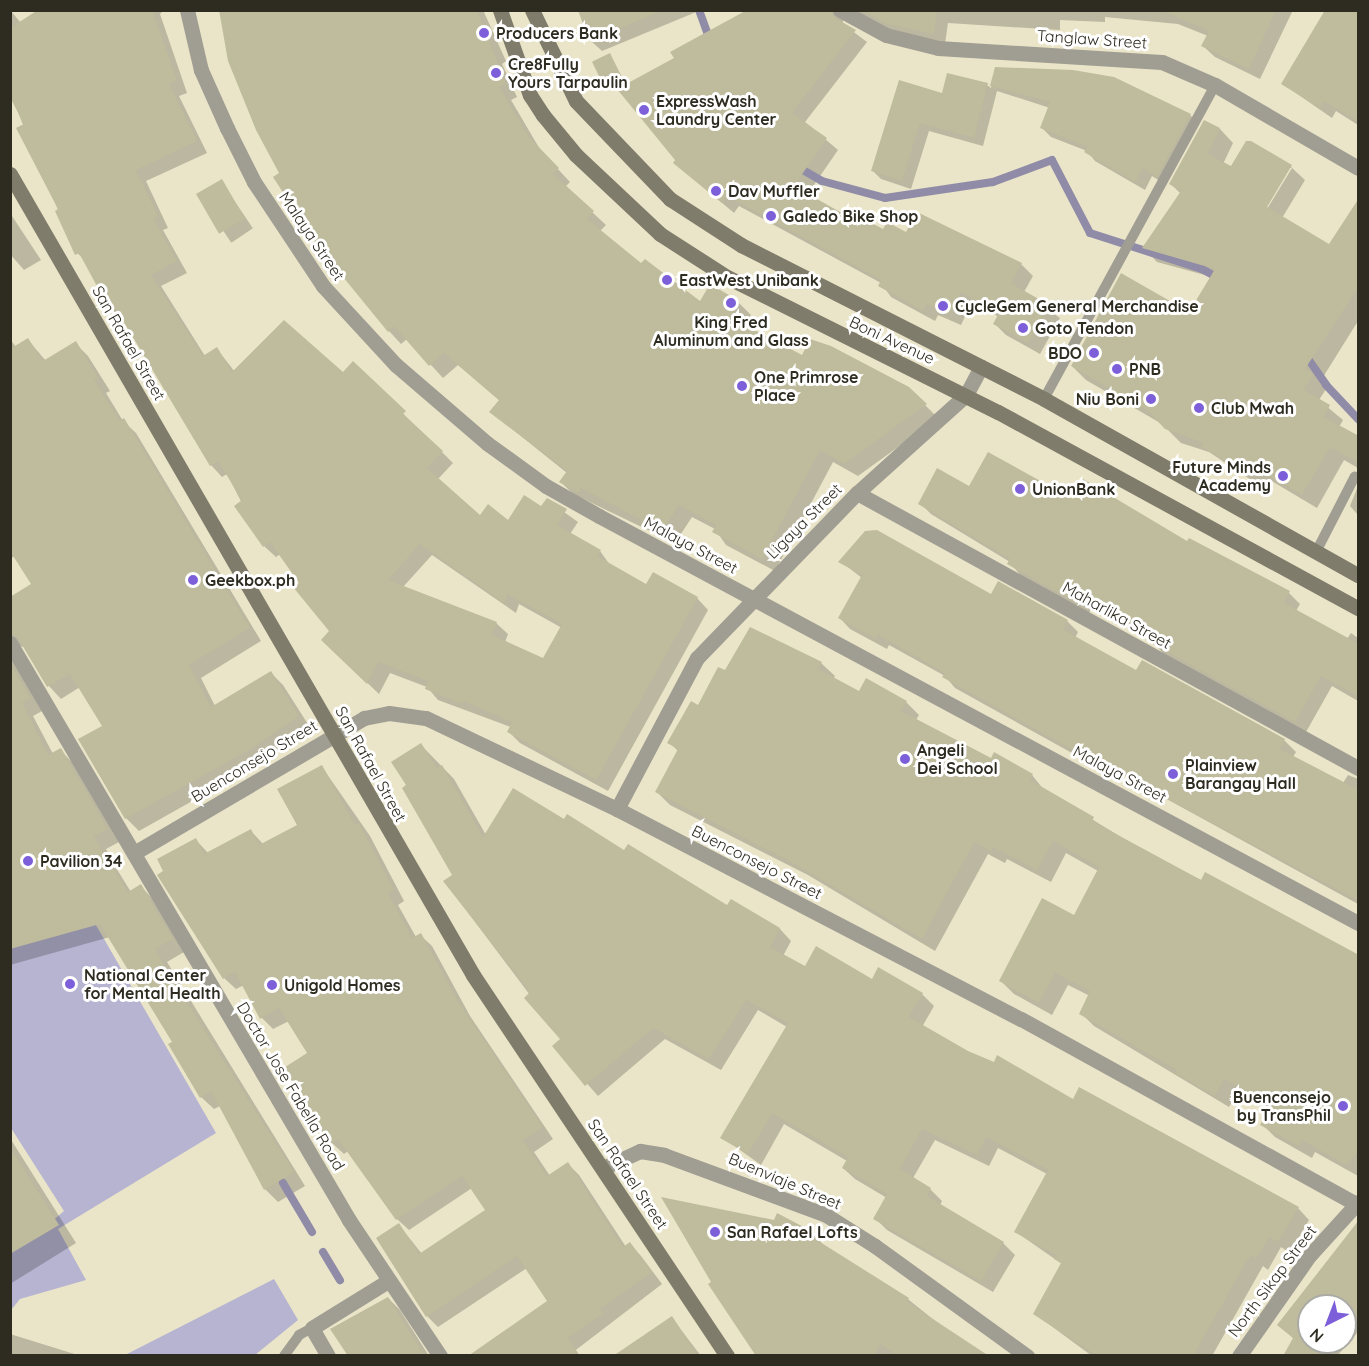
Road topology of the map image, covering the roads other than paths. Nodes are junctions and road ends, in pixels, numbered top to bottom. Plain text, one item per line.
1 (187, 10) edge
2 (500, 10) edge
3 (532, 10) edge
4 (840, 10) edge
5 (1215, 85) junction
6 (1359, 168) edge
7 (10, 174) edge
8 (981, 368) junction
9 (966, 395) junction
10 (1044, 399) junction
11 (1355, 476) dead end
12 (857, 493) junction
13 (1316, 552) junction
14 (1359, 575) edge
15 (753, 598) junction
16 (1359, 608) edge
17 (10, 643) edge
18 (333, 735) junction
19 (1359, 768) edge
20 (616, 809) junction
21 (134, 853) junction
22 (1359, 923) edge
23 (603, 1168) junction
24 (1357, 1203) edge
25 (388, 1281) junction
26 (312, 1328) junction
27 (284, 1356) edge
28 (328, 1356) edge
29 (440, 1356) edge
30 (727, 1356) edge
31 (1027, 1356) edge
32 (1239, 1356) edge

1 - 15 street, Malaya Street
2 - 9 main road, Boni Avenue
3 - 8 main road, Boni Avenue
4 - 5 street, Tanglaw Street
5 - 6 street, Tanglaw Street
5 - 10 lane
7 - 18 main road, San Rafael Street
8 - 9 street, Ligaya Street
8 - 10 main road, Boni Avenue
9 - 12 street, Ligaya Street
9 - 16 main road, Boni Avenue
10 - 13 main road, Boni Avenue
11 - 13 lane
12 - 15 street, Ligaya Street
12 - 19 street, Maharlika Street
13 - 14 main road, Boni Avenue
15 - 20 street, Ligaya Street
15 - 22 street, Malaya Street
17 - 21 street, Doctor Jose Fabella Road
18 - 20 street, Buenconsejo Street
18 - 21 street, Buenconsejo Street
18 - 23 main road, San Rafael Street
20 - 24 street, Buenconsejo Street
21 - 25 street, Doctor Jose Fabella Road
23 - 30 main road, San Rafael Street
23 - 31 street, Buenviaje Street
24 - 32 street, North Sikap Street
25 - 26 street
25 - 29 street, Doctor Jose Fabella Road
26 - 27 lane
26 - 28 street

